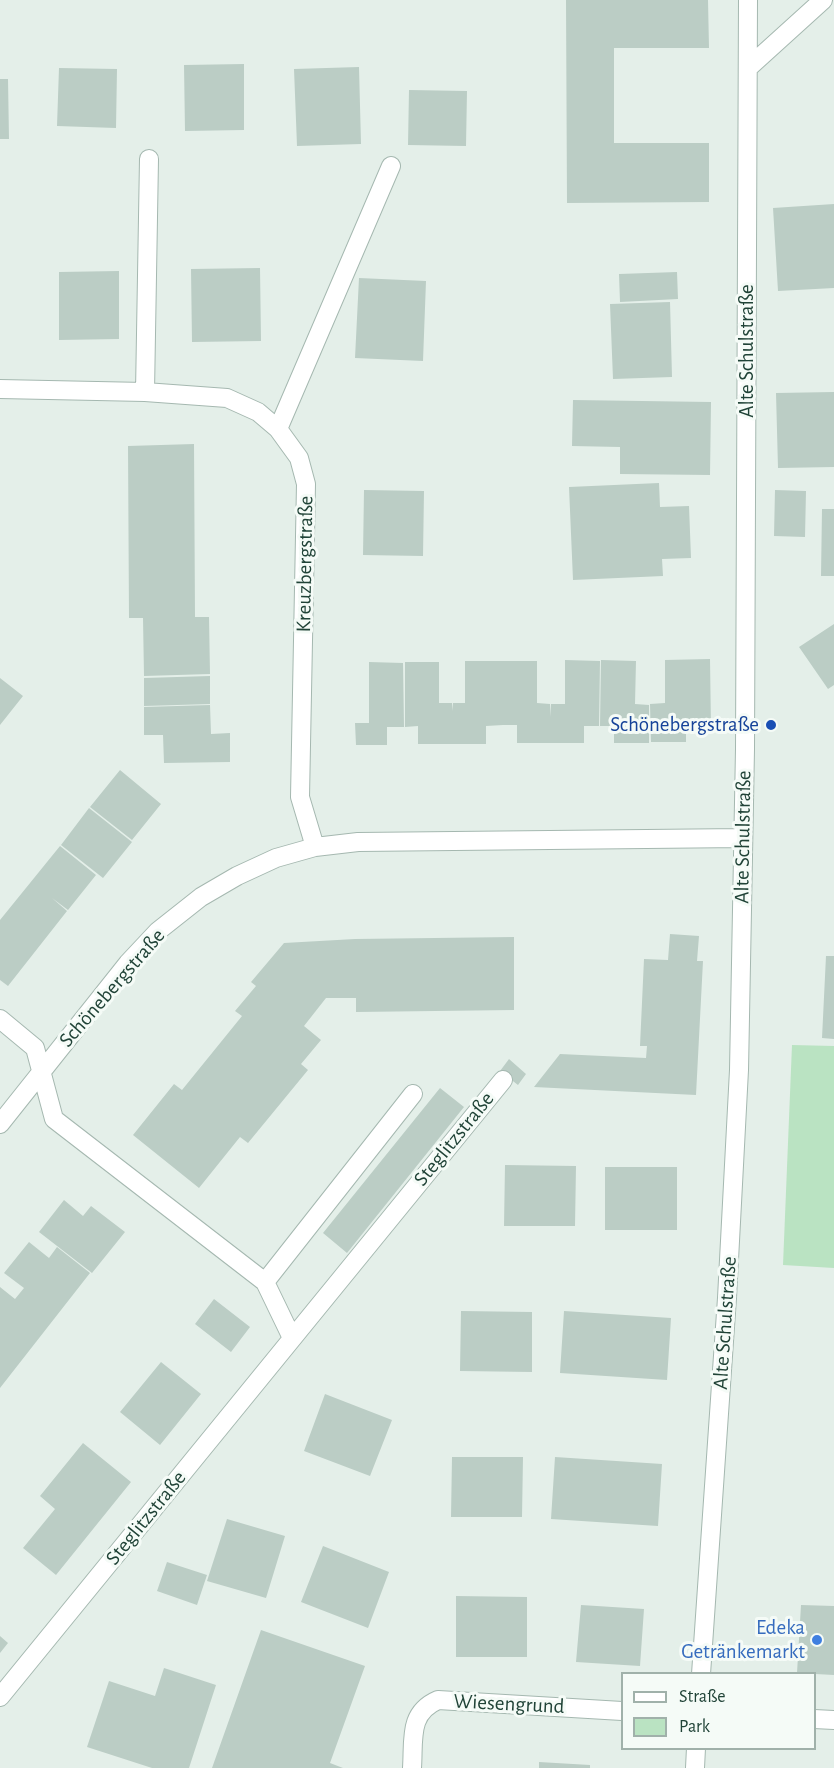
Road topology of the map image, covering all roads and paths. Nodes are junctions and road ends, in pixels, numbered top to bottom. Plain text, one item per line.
1 (748, 0) edge
2 (823, 0) edge
3 (748, 68) junction
4 (149, 159) dead end
5 (391, 166) dead end
6 (0, 389) edge
7 (145, 392) junction
8 (278, 429) junction
9 (742, 838) junction
10 (315, 847) junction
11 (0, 1019) edge
12 (41, 1073) junction
13 (502, 1080) dead end
14 (412, 1094) dead end
15 (0, 1124) edge
16 (265, 1282) junction
17 (292, 1338) junction
18 (701, 1672) edge
19 (0, 1697) edge
20 (621, 1711) edge
21 (816, 1719) edge
22 (834, 1720) edge
23 (696, 1750) edge
24 (412, 1768) edge
25 (695, 1768) edge

1 - 3 street, Alte Schulstraße
2 - 3 street
3 - 9 street, Alte Schulstraße
4 - 7 street
5 - 8 street
6 - 7 street, Kreuzbergstraße
7 - 8 street, Kreuzbergstraße
8 - 10 street, Kreuzbergstraße
9 - 10 street, Schönebergstraße
9 - 18 street, Alte Schulstraße
10 - 12 street, Schönebergstraße
11 - 12 street
12 - 15 street, Schönebergstraße
12 - 16 street
13 - 17 street, Steglitzstraße
14 - 16 street
16 - 17 street
17 - 19 street, Steglitzstraße
20 - 24 street, Wiesengrund
21 - 22 street
23 - 25 street

